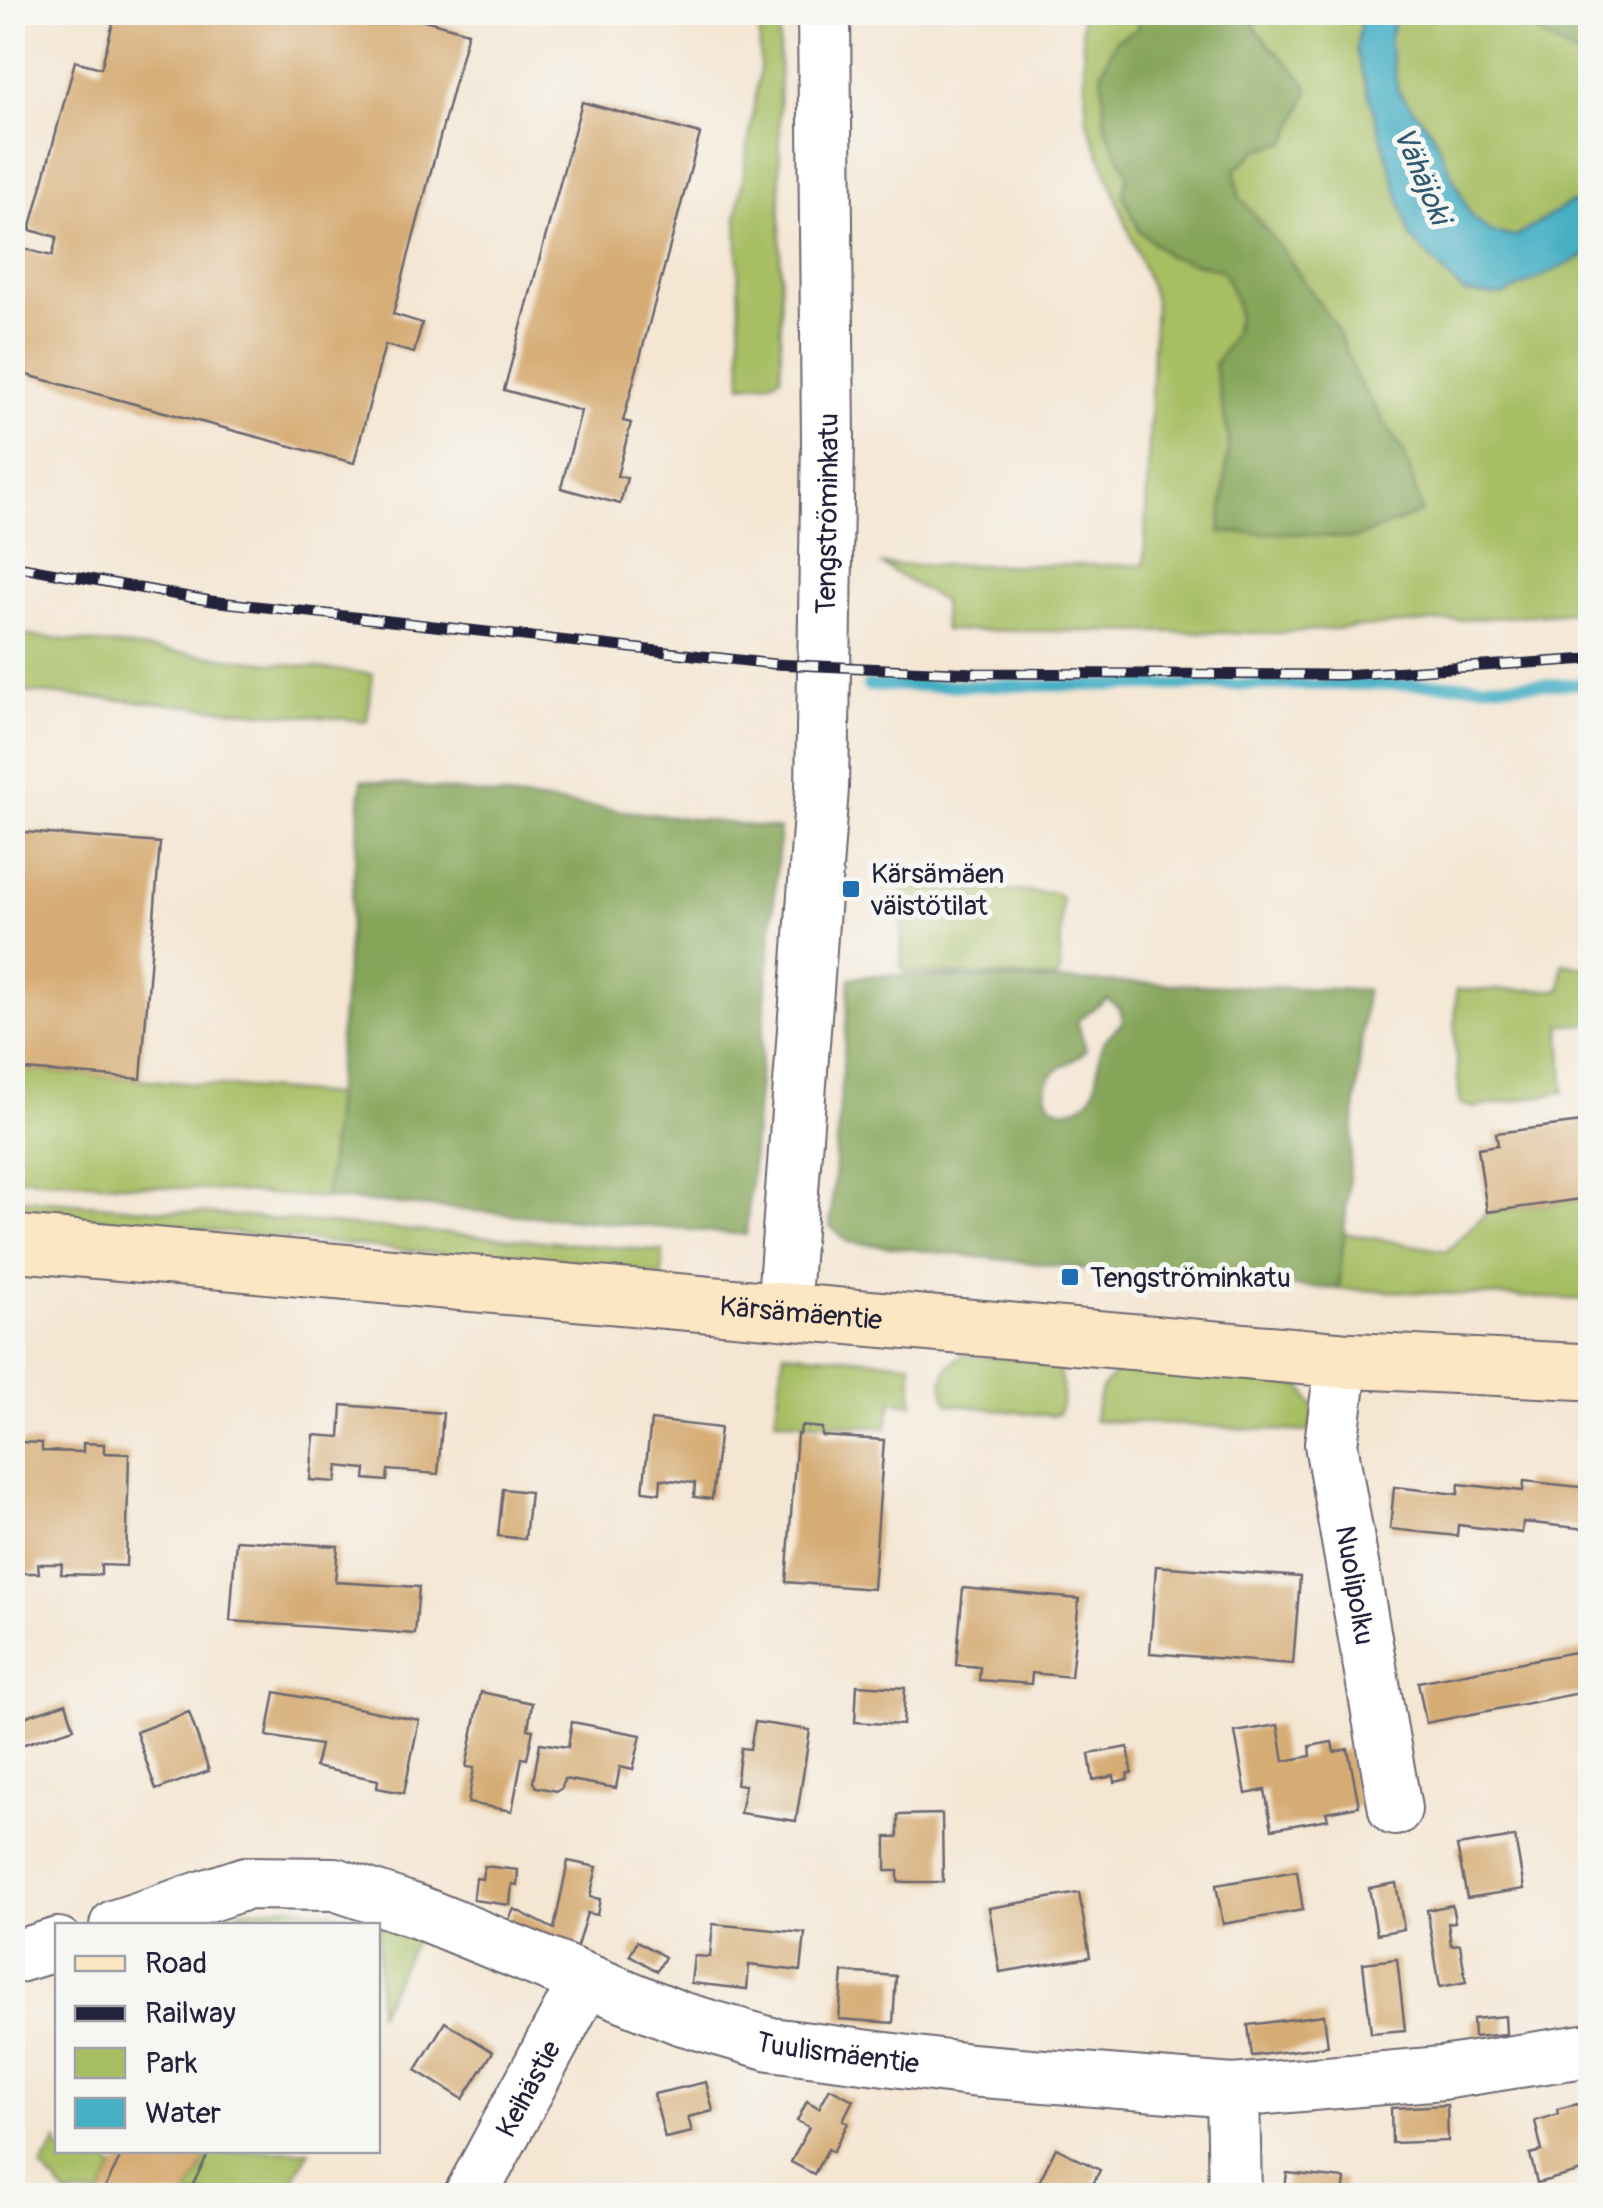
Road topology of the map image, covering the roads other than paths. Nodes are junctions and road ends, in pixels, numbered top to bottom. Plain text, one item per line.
1 (824, 12) edge
2 (12, 1243) edge
3 (783, 1312) junction
4 (1342, 1360) junction
5 (1590, 1372) edge
6 (1395, 1809) dead end
7 (209, 1910) edge
8 (133, 1923) edge
9 (55, 1945) edge
10 (12, 1958) edge
11 (586, 1980) junction
12 (1590, 2050) edge
13 (1233, 2090) junction
14 (470, 2196) edge
15 (1235, 2196) edge

1 - 3 street, Tengströminkatu
2 - 3 street, Kärsämäentie
3 - 4 street, Kärsämäentie
4 - 5 street, Kärsämäentie
4 - 6 street, Nuolipolku
7 - 8 street, Tuulismäentie
7 - 11 street, Tuulismäentie
9 - 10 street
11 - 13 street, Tuulismäentie
11 - 14 street, Keihästie
12 - 13 street, Tuulismäentie
13 - 15 street

